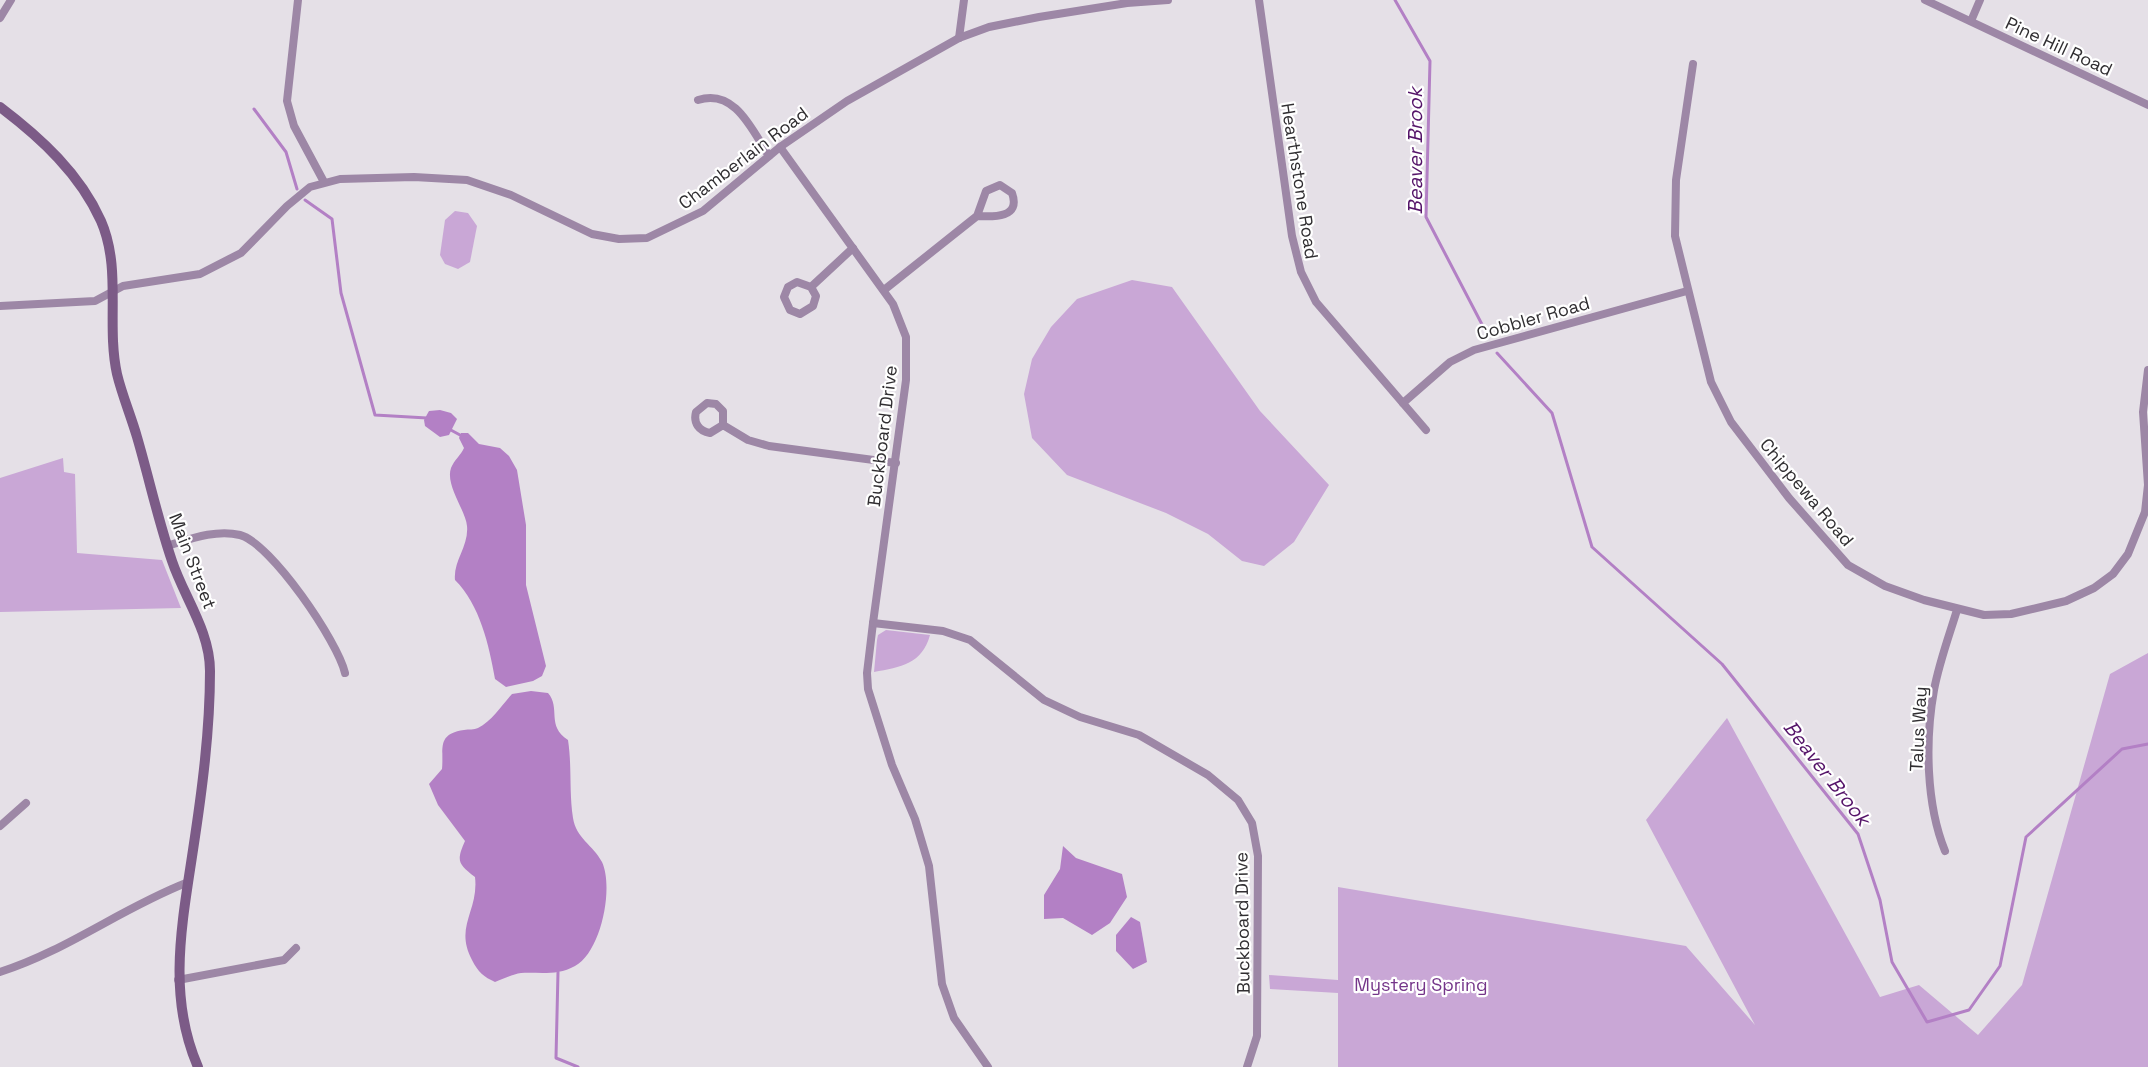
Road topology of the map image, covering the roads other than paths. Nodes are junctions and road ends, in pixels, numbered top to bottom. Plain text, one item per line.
1 (11, 0) edge
2 (298, 0) edge
3 (964, 0) edge
4 (1168, 0) edge
5 (1259, 0) edge
6 (1925, 0) edge
7 (1980, 0) edge
8 (0, 18) edge
9 (1971, 21) junction
10 (959, 38) junction
11 (1693, 64) dead end
12 (698, 99) dead end
13 (2148, 105) edge
14 (0, 107) edge
15 (780, 147) junction
16 (769, 156) junction
17 (324, 182) junction
18 (978, 216) junction
19 (853, 248) junction
20 (811, 286) junction
21 (884, 290) junction
22 (1687, 291) junction
23 (113, 293) junction
24 (0, 306) edge
25 (2148, 370) edge
26 (1403, 404) junction
27 (723, 425) junction
28 (1426, 430) dead end
29 (896, 464) junction
30 (167, 546) junction
31 (1957, 610) junction
32 (873, 623) junction
33 (345, 673) dead end
34 (26, 803) dead end
35 (0, 826) edge
36 (1945, 850) dead end
37 (186, 883) junction
38 (296, 948) dead end
39 (0, 972) edge
40 (178, 980) junction
41 (198, 1067) edge
42 (988, 1067) edge
43 (1246, 1067) edge

1 - 8 street
2 - 17 street
3 - 10 street
4 - 10 street
5 - 26 street, Hearthstone Road
6 - 9 street, Pine Hill Road
7 - 9 street
9 - 13 street, Pine Hill Road
10 - 15 street, Chamberlain Road
11 - 22 street, Chippewa Road
12 - 16 street
14 - 23 main road, Main Street
15 - 16 street, Chamberlain Road
15 - 19 street, Buckboard Drive
16 - 17 street, Chamberlain Road
17 - 23 street, Chamberlain Road
18 - 18 street
18 - 21 street
19 - 20 street
19 - 21 street, Buckboard Drive
20 - 20 street
21 - 29 street, Buckboard Drive
22 - 26 street, Cobbler Road
22 - 31 street, Chippewa Road
23 - 24 street, Chamberlain Road
23 - 30 main road, Main Street
25 - 31 street, Chippewa Road
26 - 28 street, Hearthstone Road
27 - 27 street
27 - 29 street
29 - 32 street, Buckboard Drive
30 - 33 street
30 - 37 main road, Main Street
31 - 36 street, Talus Way
32 - 42 street, Buckboard Drive
32 - 43 street, Buckboard Drive
34 - 35 street
37 - 39 street
37 - 40 main road, Main Street
38 - 40 street
40 - 41 main road, Main Street

